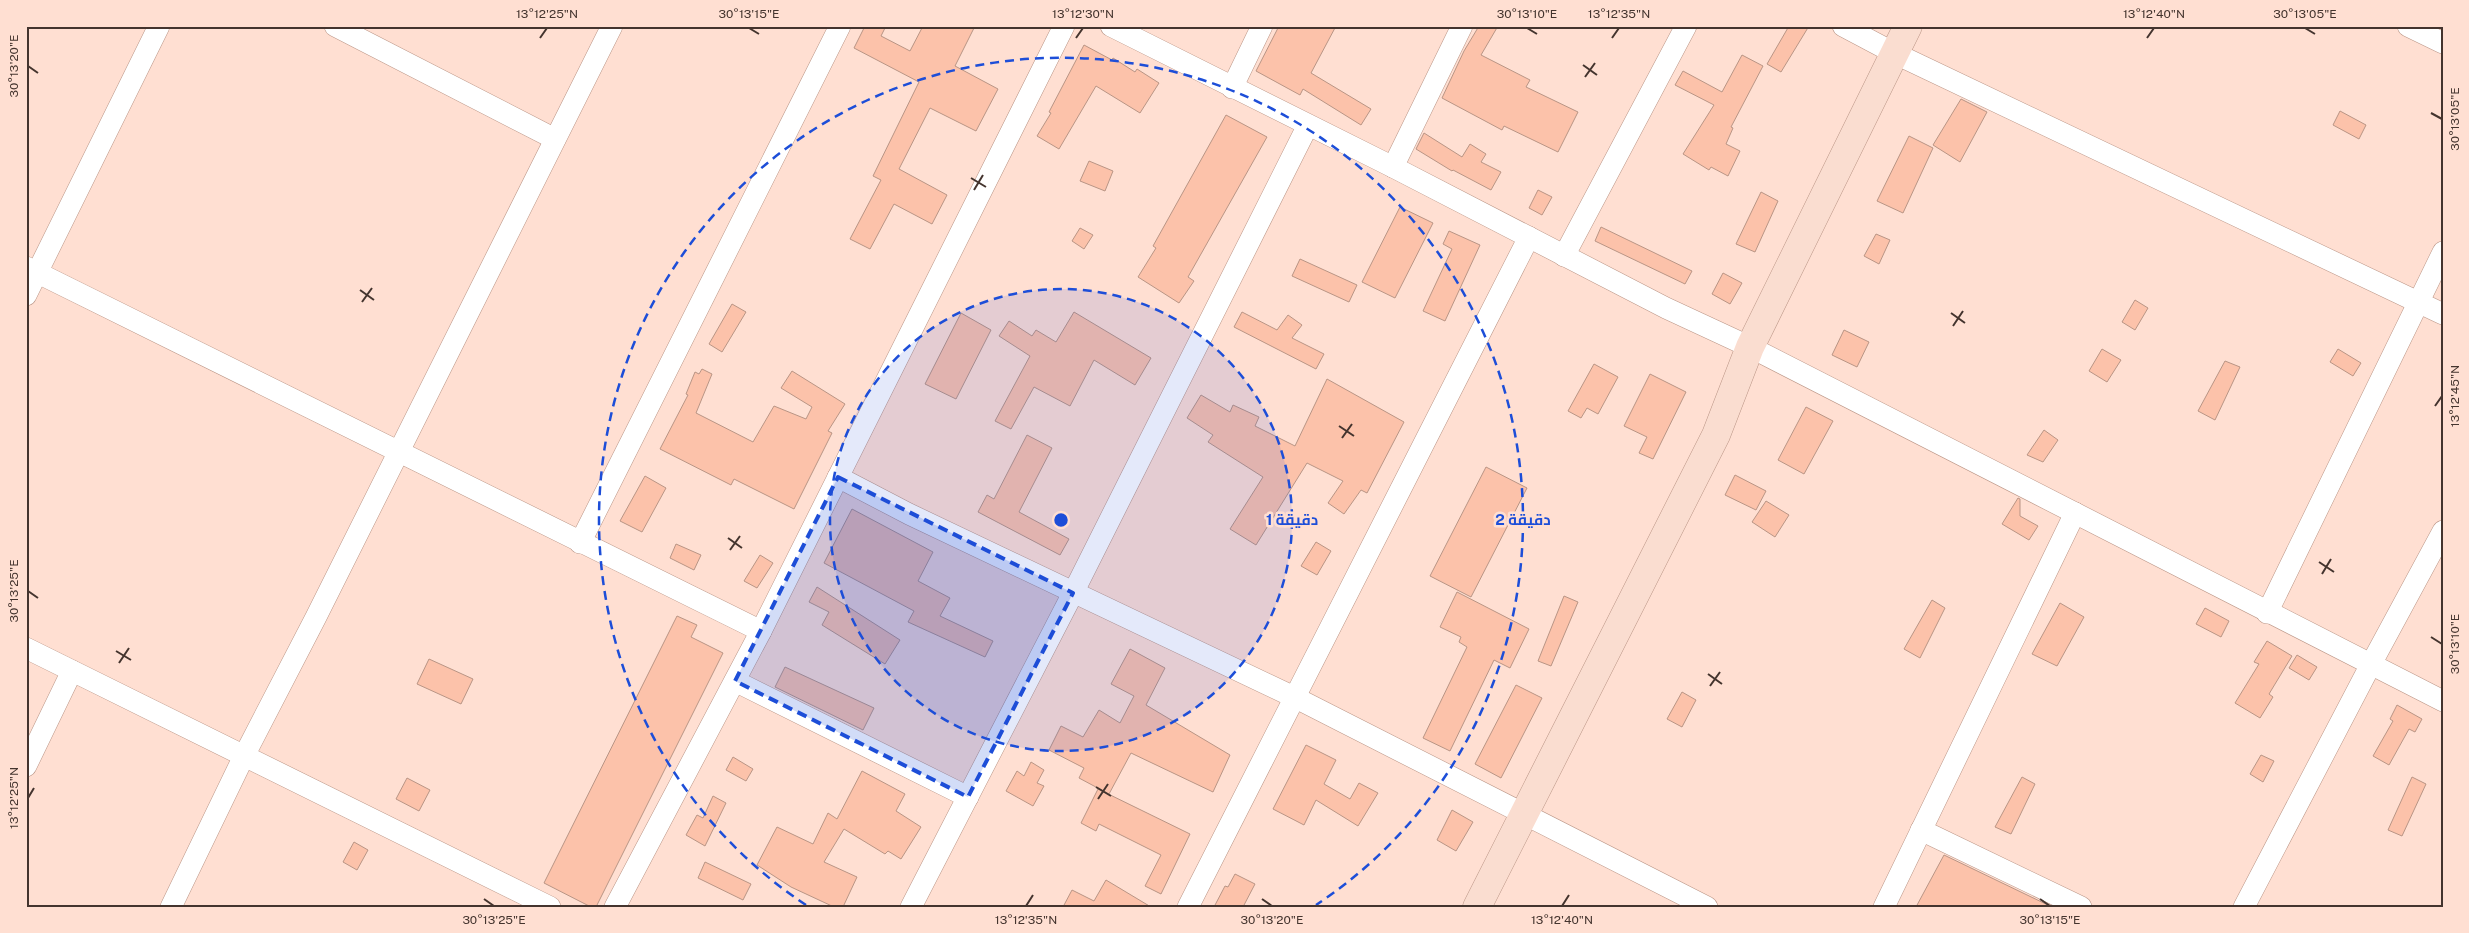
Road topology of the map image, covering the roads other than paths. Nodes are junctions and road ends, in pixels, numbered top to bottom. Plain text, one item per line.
1 (159, 26) edge
2 (335, 26) edge
3 (612, 26) edge
4 (840, 26) edge
5 (1064, 26) edge
6 (1111, 26) edge
7 (1262, 26) edge
8 (1462, 26) edge
9 (1686, 26) edge
10 (1843, 26) edge
11 (1908, 26) edge
12 (2408, 26) edge
13 (2443, 43) edge
14 (1894, 53) junction
15 (1232, 88) junction
16 (1308, 125) junction
17 (555, 140) junction
18 (1393, 167) junction
19 (1529, 237) junction
20 (2443, 252) edge
21 (1564, 256) junction
22 (32, 270) edge
23 (26, 295) edge
24 (2417, 302) junction
25 (2443, 314) edge
26 (1750, 347) junction
27 (398, 452) junction
28 (838, 477) junction
29 (2075, 513) junction
30 (2443, 531) edge
31 (580, 543) junction
32 (1073, 593) junction
33 (2267, 612) junction
34 (761, 631) junction
35 (26, 648) edge
36 (2370, 666) junction
37 (72, 670) junction
38 (735, 681) junction
39 (1296, 698) junction
40 (2443, 701) edge
41 (244, 756) junction
42 (26, 766) edge
43 (968, 797) junction
44 (1525, 814) junction
45 (1921, 830) junction
46 (171, 907) edge
47 (550, 907) edge
48 (615, 907) edge
49 (911, 907) edge
50 (1188, 907) edge
51 (1477, 907) edge
52 (1707, 907) edge
53 (1884, 907) edge
54 (2081, 907) edge
55 (2244, 907) edge

1 - 22 street
2 - 17 street
3 - 17 street
4 - 31 street
5 - 28 street
6 - 15 street
7 - 15 street
8 - 18 street
9 - 21 street
10 - 14 street
11 - 14 street
12 - 13 street
14 - 24 street
14 - 26 street
15 - 16 street
16 - 18 street
16 - 32 street
17 - 27 street
18 - 19 street
19 - 21 street
19 - 39 street
20 - 24 street
21 - 26 street
22 - 23 street
22 - 27 street
24 - 25 street
24 - 33 street
26 - 29 street
26 - 44 street
27 - 31 street
27 - 41 street
28 - 32 street
28 - 34 street
29 - 33 street
29 - 45 street
30 - 36 street
31 - 34 street
32 - 39 street
32 - 43 street
33 - 36 street
34 - 38 street
35 - 37 street
36 - 40 street
36 - 55 street
37 - 41 street
37 - 42 street
38 - 43 street
38 - 48 street
39 - 44 street
39 - 50 street
41 - 46 street
41 - 47 street
43 - 49 street
44 - 51 street
44 - 52 street
45 - 53 street
45 - 54 street

